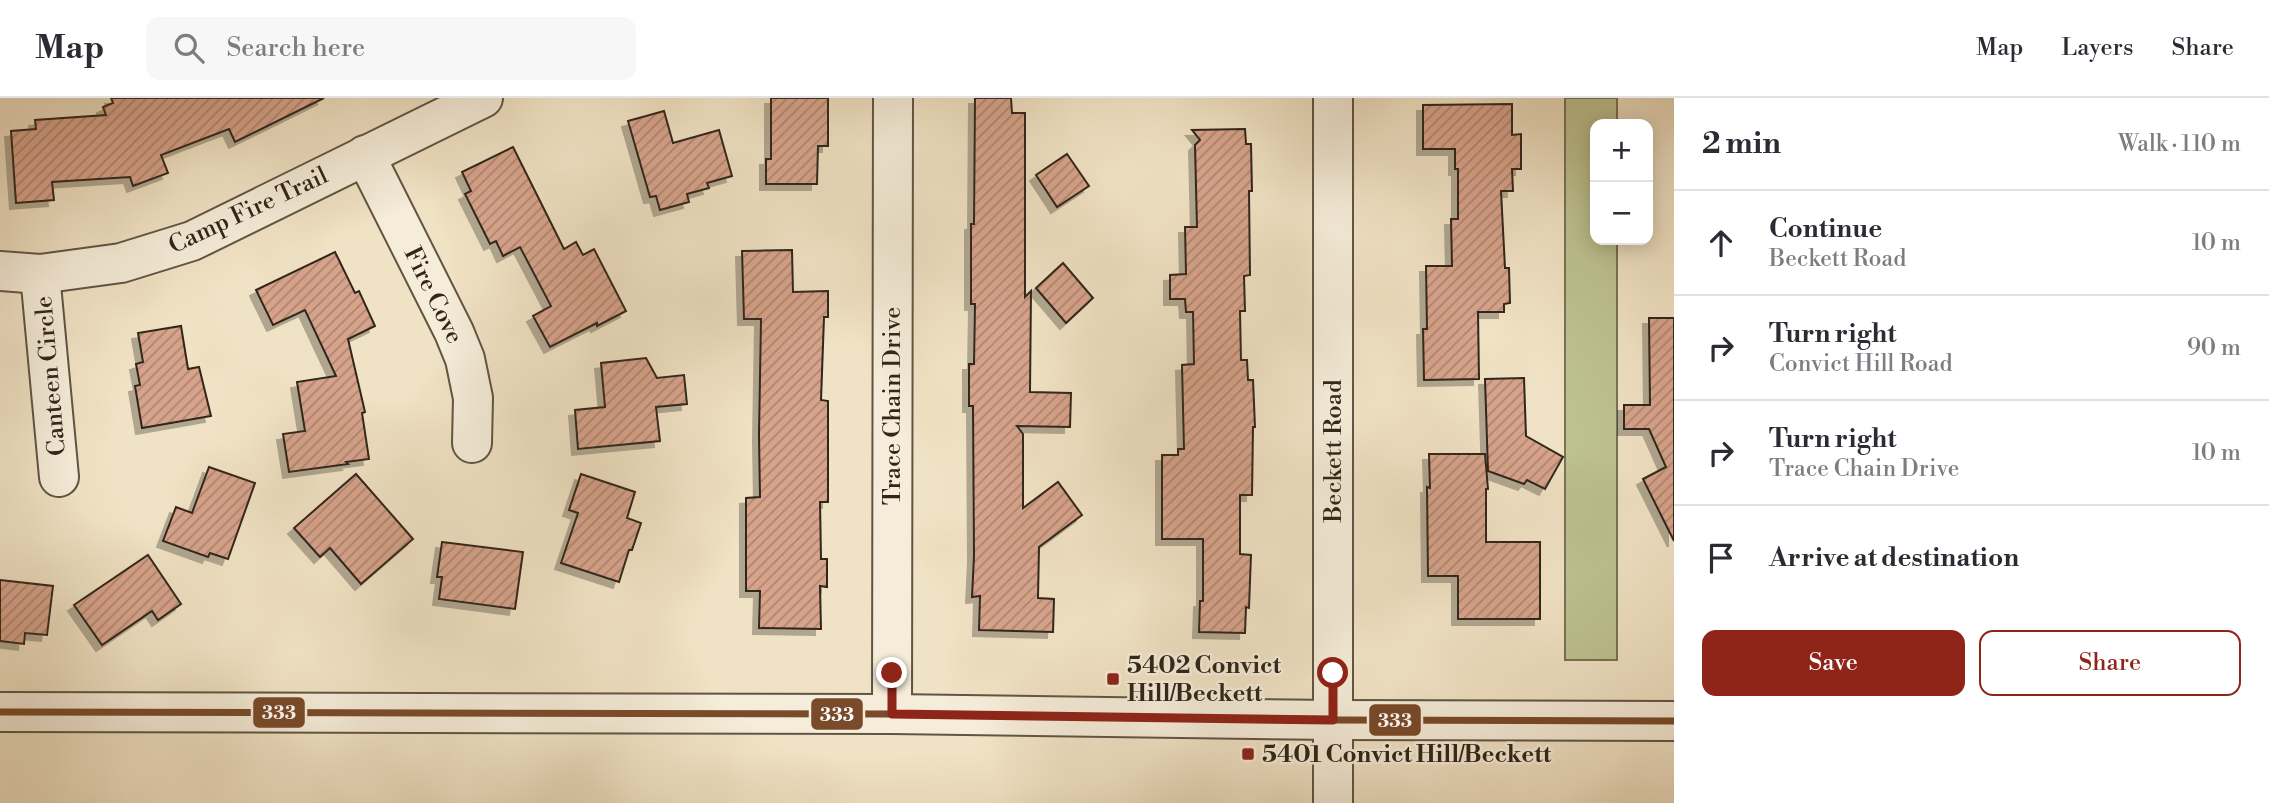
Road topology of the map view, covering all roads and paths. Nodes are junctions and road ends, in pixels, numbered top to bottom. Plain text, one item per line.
1 (483, 98) edge
2 (893, 98) edge
3 (1334, 98) edge
4 (365, 155) junction
5 (0, 271) edge
6 (40, 274) junction
7 (472, 443) dead end
8 (59, 477) dead end
9 (0, 712) edge
10 (892, 714) junction
11 (1333, 720) junction
12 (1674, 721) edge
13 (1333, 803) edge

1 - 4 street, Camp Fire Trail
2 - 10 street, Trace Chain Drive
3 - 11 street, Beckett Road
4 - 6 street, Camp Fire Trail
4 - 7 street, Fire Cove
5 - 6 street, Camp Fire Trail
6 - 8 street, Canteen Circle
9 - 10 street
10 - 11 street
11 - 12 street
11 - 13 street, Beckett Road

